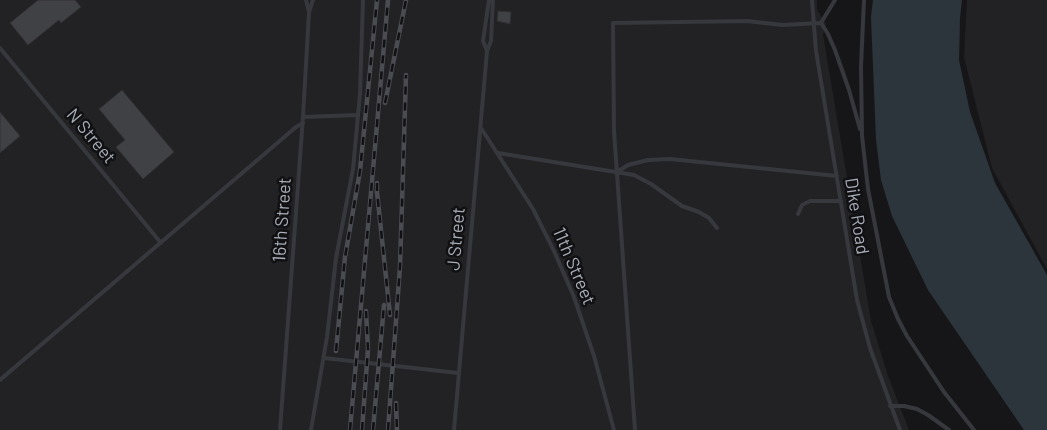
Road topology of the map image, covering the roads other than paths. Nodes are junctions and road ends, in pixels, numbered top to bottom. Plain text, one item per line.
1 (306, 0) edge
2 (313, 0) edge
3 (363, 0) edge
4 (489, 0) edge
5 (493, 0) edge
6 (812, 0) edge
7 (835, 0) edge
8 (864, 0) edge
9 (309, 12) junction
10 (813, 23) junction
11 (821, 23) junction
12 (0, 48) edge
13 (487, 51) junction
14 (358, 115) junction
15 (303, 117) junction
16 (303, 123) junction
17 (480, 126) junction
18 (862, 136) junction
19 (498, 153) junction
20 (617, 172) junction
21 (837, 176) junction
22 (841, 201) junction
23 (798, 214) dead end
24 (717, 228) dead end
25 (161, 242) junction
26 (324, 358) junction
27 (458, 373) junction
28 (0, 380) edge
29 (890, 406) junction
30 (280, 430) edge
31 (311, 430) edge
32 (454, 430) edge
33 (614, 430) edge
34 (635, 430) edge
35 (900, 430) edge
36 (949, 430) edge
37 (974, 430) edge

1 - 9 lane, 16th Street
2 - 9 lane, 16th Street
3 - 14 lane
4 - 13 lane, J Street
5 - 13 lane, J Street
6 - 10 lane, Dike Road
7 - 11 lane
8 - 18 lane
9 - 15 lane, 16th Street
10 - 11 lane
10 - 20 lane
10 - 21 lane, Dike Road
11 - 18 lane
12 - 25 lane, N Street
13 - 17 lane, J Street
14 - 15 lane
14 - 26 lane
15 - 16 lane, 16th Street
16 - 25 lane
16 - 30 lane, 16th Street
17 - 19 lane, 11th Street
17 - 27 lane, J Street
18 - 37 lane
19 - 20 lane
19 - 33 lane, 11th Street
20 - 21 lane
20 - 24 lane
20 - 34 lane
21 - 22 lane, Dike Road
22 - 23 lane
22 - 29 lane, Dike Road
25 - 28 lane
26 - 27 lane
26 - 31 lane
27 - 32 lane, J Street
29 - 35 lane, Dike Road
29 - 36 lane

